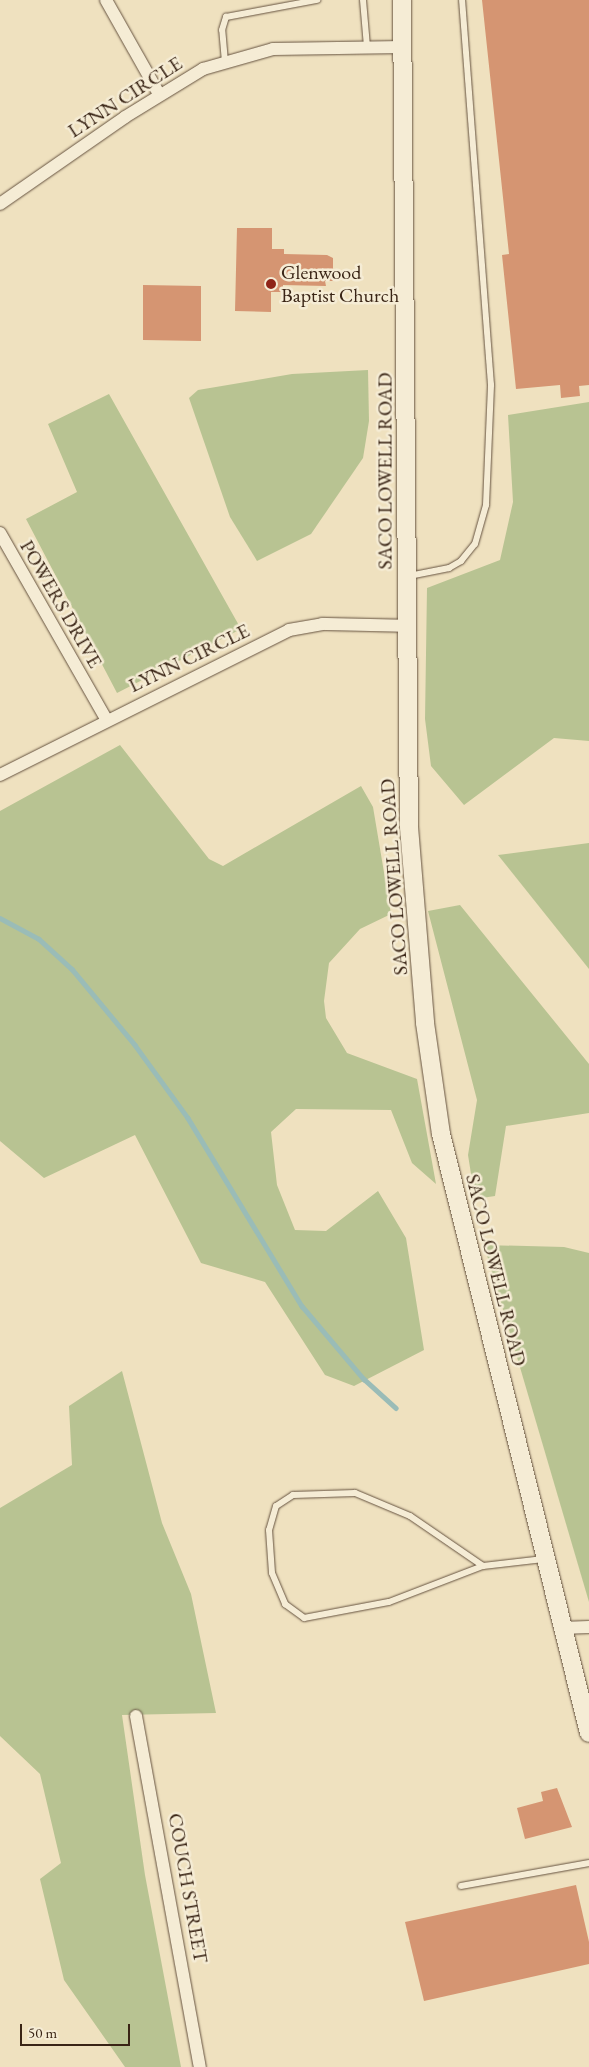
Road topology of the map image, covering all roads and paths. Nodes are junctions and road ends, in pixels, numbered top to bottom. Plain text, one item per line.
1 (106, 0) edge
2 (317, 0) edge
3 (363, 0) edge
4 (402, 0) edge
5 (462, 0) edge
6 (366, 47) junction
7 (403, 47) junction
8 (225, 62) junction
9 (159, 94) junction
10 (0, 204) edge
11 (0, 533) edge
12 (406, 577) junction
13 (408, 626) junction
14 (106, 719) junction
15 (0, 775) edge
16 (544, 1559) junction
17 (483, 1566) junction
18 (589, 1627) edge
19 (561, 1628) junction
20 (136, 1716) dead end
21 (589, 1733) edge
22 (589, 1863) edge
23 (461, 1886) dead end
24 (200, 2067) edge

1 - 9 street
2 - 8 lane
3 - 6 lane
4 - 7 street, SACO LOWELL ROAD
5 - 12 lane
6 - 7 street, LYNN CIRCLE
6 - 8 street, LYNN CIRCLE
7 - 12 street, SACO LOWELL ROAD
8 - 9 street, LYNN CIRCLE
9 - 10 street, LYNN CIRCLE
11 - 14 street, POWERS DRIVE
12 - 13 street, SACO LOWELL ROAD
13 - 14 street, LYNN CIRCLE
13 - 16 street, SACO LOWELL ROAD
14 - 15 street, LYNN CIRCLE
16 - 17 lane
16 - 19 street, SACO LOWELL ROAD
17 - 17 lane
18 - 19 street
19 - 21 street, SACO LOWELL ROAD
20 - 24 street, COUCH STREET
22 - 23 lane

